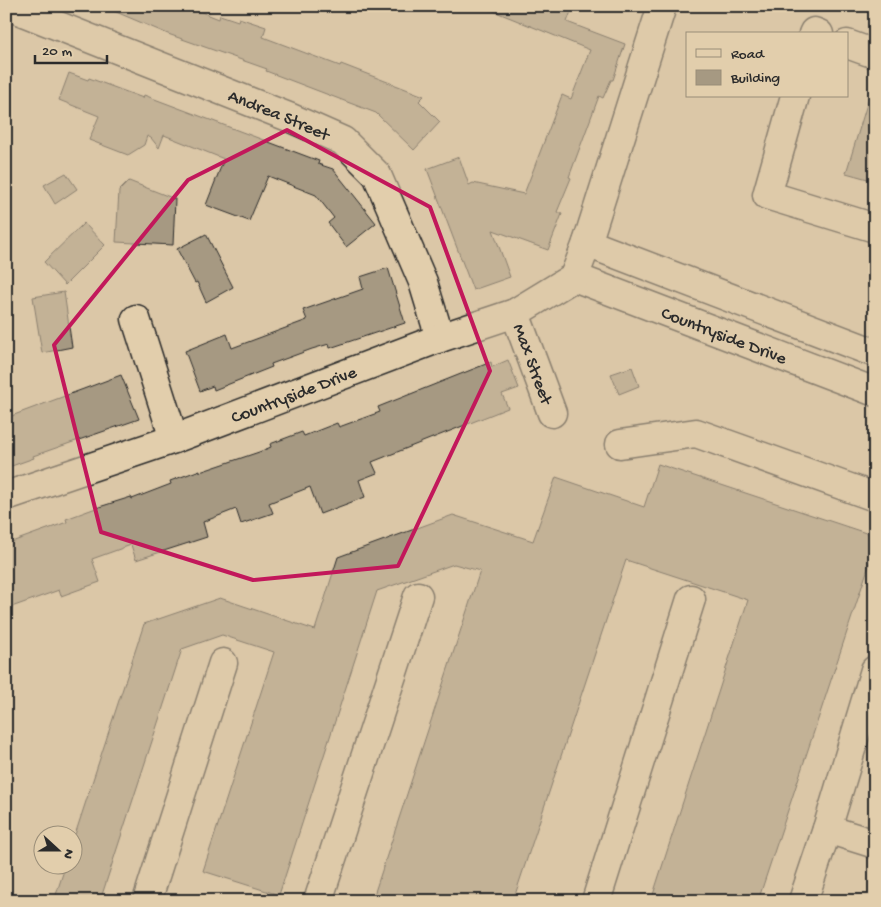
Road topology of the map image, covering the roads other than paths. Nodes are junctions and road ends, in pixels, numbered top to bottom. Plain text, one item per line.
1 (8, 6) edge
2 (657, 8) edge
3 (848, 44) edge
4 (875, 54) edge
5 (794, 98) edge
6 (875, 228) edge
7 (587, 244) junction
8 (574, 277) junction
9 (515, 313) junction
10 (136, 319) dead end
11 (440, 338) junction
12 (875, 353) edge
13 (875, 392) edge
14 (552, 413) dead end
15 (174, 439) junction
16 (620, 444) dead end
17 (6, 496) edge
18 (875, 497) edge
19 (418, 596) dead end
20 (691, 599) dead end
21 (224, 663) dead end
22 (875, 670) edge
23 (827, 829) junction
24 (875, 844) edge
25 (146, 901) edge
26 (318, 901) edge
27 (596, 901) edge
28 (803, 901) edge

1 - 11 street, Andrea Street
2 - 7 street
3 - 4 street
5 - 6 street
7 - 8 street
7 - 12 street, Countryside Drive
8 - 9 street, Countryside Drive
8 - 13 street, Countryside Drive
9 - 11 street, Countryside Drive
9 - 14 street, Max Street
10 - 15 street
11 - 15 street, Countryside Drive
15 - 17 street, Countryside Drive
16 - 18 street
19 - 26 street
20 - 27 street
21 - 25 street
22 - 23 street
23 - 24 street
23 - 28 street

